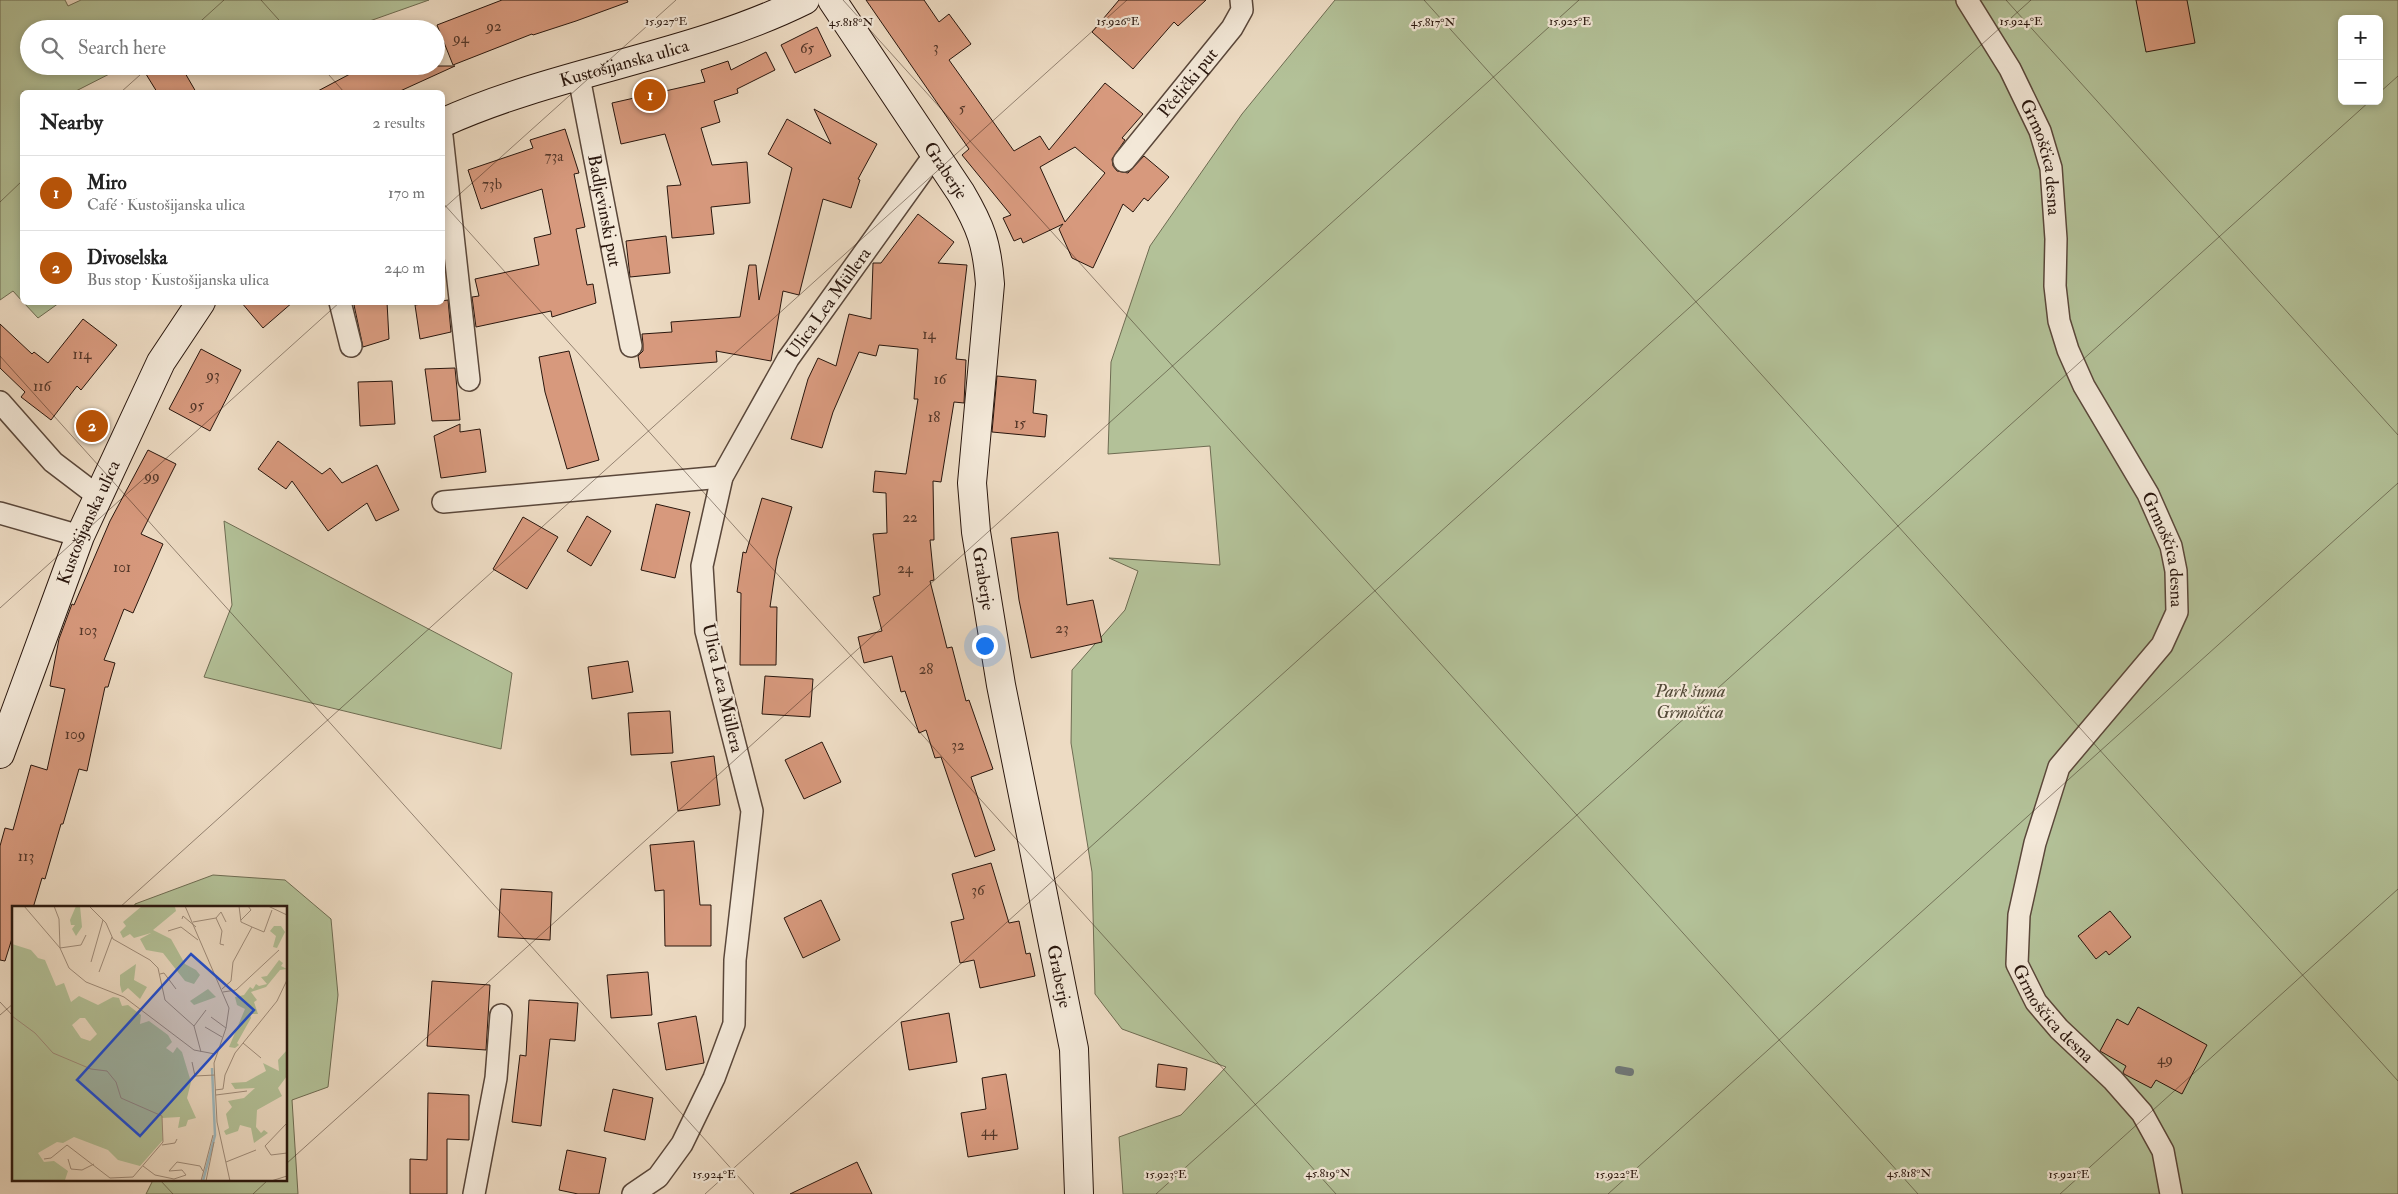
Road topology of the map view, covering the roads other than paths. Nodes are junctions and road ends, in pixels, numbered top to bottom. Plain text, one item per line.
1 (805, 0) edge
2 (832, 0) edge
3 (1241, 0) edge
4 (1967, 0) edge
5 (578, 77) junction
6 (445, 122) edge
7 (935, 154) junction
8 (1124, 161) dead end
9 (445, 163) edge
10 (199, 305) edge
11 (341, 305) edge
12 (352, 346) dead end
13 (631, 346) dead end
14 (469, 380) dead end
15 (0, 402) edge
16 (722, 477) junction
17 (98, 497) junction
18 (443, 502) dead end
19 (0, 513) edge
20 (80, 536) junction
21 (0, 754) edge
22 (501, 1014) dead end
23 (474, 1194) edge
24 (633, 1194) edge
25 (1079, 1194) edge
26 (2171, 1194) edge

1 - 5 street, Kustošijanska ulica
2 - 7 street, Graberje
3 - 8 street, Pčelički put
4 - 26 street, Grmoščica desna
5 - 6 street, Kustošijanska ulica
5 - 13 street, Badljevinski put
7 - 16 street, Ulica Lea Müllera
7 - 25 street, Graberje
9 - 14 street
10 - 17 street, Kustošijanska ulica
11 - 12 street
15 - 17 street
16 - 18 street
16 - 24 street, Ulica Lea Müllera
17 - 20 street, Kustošijanska ulica
19 - 20 street
20 - 21 street, Kustošijanska ulica
22 - 23 street

